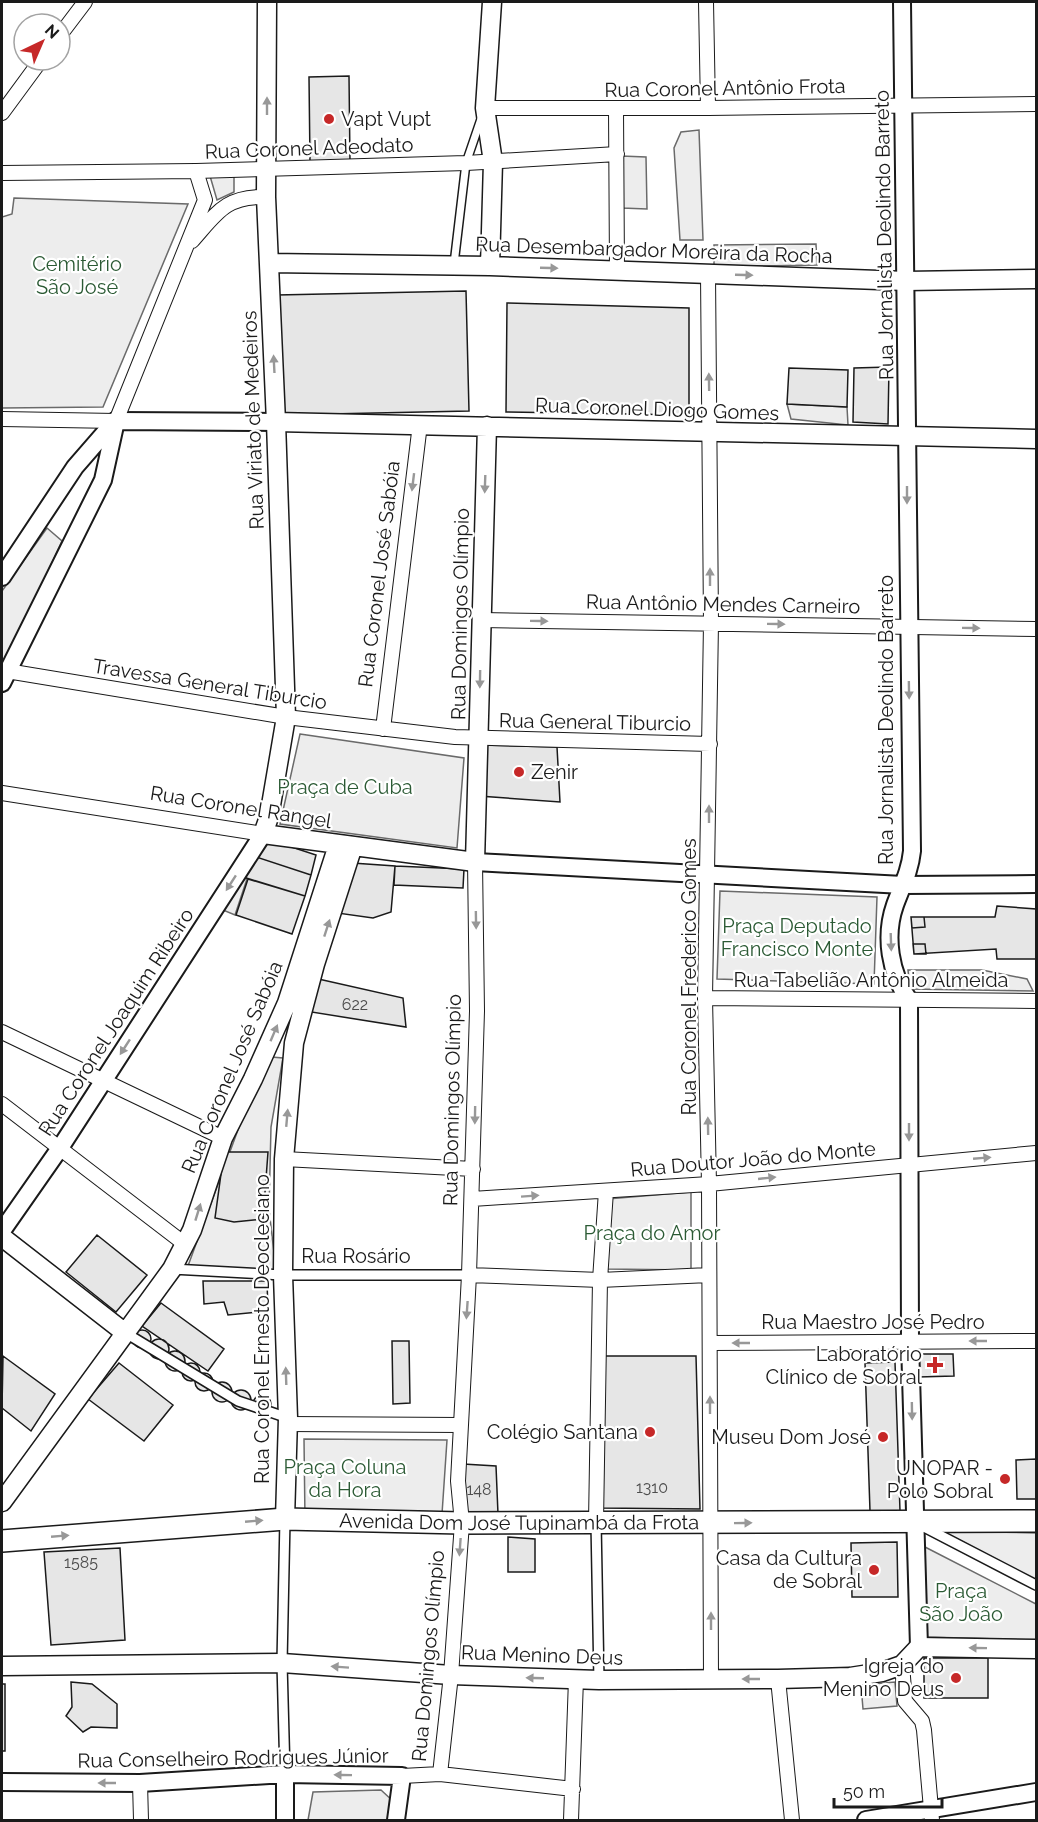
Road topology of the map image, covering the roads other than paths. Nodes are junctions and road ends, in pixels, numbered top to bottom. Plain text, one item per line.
1 (85, 2) edge
2 (267, 2) edge
3 (492, 2) edge
4 (706, 2) edge
5 (902, 2) edge
6 (72, 19) edge
7 (32, 72) edge
8 (1036, 104) edge
9 (904, 106) junction
10 (485, 108) junction
11 (708, 108) junction
12 (616, 109) junction
13 (2, 113) edge
14 (617, 154) junction
15 (493, 162) junction
16 (466, 163) junction
17 (267, 168) junction
18 (196, 171) junction
19 (2, 173) edge
20 (266, 197) junction
21 (185, 249) junction
22 (269, 263) junction
23 (453, 266) junction
24 (490, 266) junction
25 (617, 271) junction
26 (708, 274) junction
27 (1036, 279) edge
28 (906, 280) junction
29 (2, 419) edge
30 (116, 421) junction
31 (276, 422) junction
32 (420, 424) junction
33 (487, 426) junction
34 (710, 434) junction
35 (906, 437) junction
36 (1036, 439) edge
37 (75, 467) junction
38 (103, 480) junction
39 (2, 577) edge
40 (481, 621) junction
41 (711, 623) junction
42 (907, 627) junction
43 (1036, 629) edge
44 (4, 677) edge
45 (286, 717) junction
46 (383, 729) junction
47 (479, 740) junction
48 (710, 744) junction
49 (2, 793) edge
50 (263, 834) junction
51 (346, 846) junction
52 (475, 862) junction
53 (709, 873) junction
54 (1036, 884) edge
55 (903, 885) junction
56 (705, 998) junction
57 (909, 1000) junction
58 (1036, 1001) edge
59 (2, 1032) edge
60 (103, 1081) junction
61 (2, 1104) edge
62 (223, 1137) junction
63 (60, 1148) junction
64 (1036, 1153) edge
65 (284, 1159) junction
66 (909, 1164) junction
67 (473, 1169) junction
68 (709, 1184) junction
69 (606, 1191) junction
70 (472, 1200) junction
71 (2, 1231) edge
72 (2, 1237) edge
73 (186, 1245) junction
74 (172, 1269) junction
75 (283, 1275) junction
76 (469, 1275) junction
77 (708, 1275) junction
78 (600, 1280) junction
79 (124, 1332) junction
80 (1036, 1341) edge
81 (910, 1342) junction
82 (710, 1343) junction
83 (288, 1421) junction
84 (460, 1425) junction
85 (2, 1502) edge
86 (285, 1519) junction
87 (1036, 1521) edge
88 (596, 1522) junction
89 (914, 1522) junction
90 (462, 1523) junction
91 (711, 1524) junction
92 (2, 1541) edge
93 (1036, 1585) edge
94 (919, 1647) junction
95 (1036, 1649) edge
96 (282, 1664) junction
97 (902, 1665) junction
98 (2, 1666) edge
99 (451, 1675) junction
100 (576, 1679) junction
101 (711, 1679) junction
102 (777, 1679) junction
103 (599, 1680) junction
104 (285, 1774) junction
105 (440, 1774) junction
106 (402, 1776) junction
107 (2, 1782) edge
108 (140, 1783) junction
109 (573, 1789) junction
110 (1036, 1792) edge
111 (932, 1814) edge
112 (141, 1821) edge
113 (285, 1821) edge
114 (396, 1821) edge
115 (571, 1821) edge
116 (792, 1821) edge
117 (866, 1821) edge

1 - 6 street
17 -> 2 main road, Rua Viriato de Medeiros
3 - 10 main road
4 - 11 street
5 - 9 street, Rua Jornalista Deolindo Barreto
7 - 13 street
8 - 9 street, Rua Coronel Antônio Frota
9 - 11 street, Rua Coronel Antônio Frota
9 - 28 street, Rua Jornalista Deolindo Barreto
10 - 12 street, Rua Coronel Antônio Frota
10 - 15 main road
10 - 16 lane
11 - 12 street, Rua Coronel Antônio Frota
12 - 14 street
14 - 15 street, Rua Coronel Adeodato
14 - 25 street
15 - 16 street, Rua Coronel Adeodato
15 - 24 main road
16 - 17 street, Rua Coronel Adeodato
16 - 23 lane
17 - 18 street, Rua Coronel Adeodato
17 - 20 main road, Rua Viriato de Medeiros
18 - 19 street, Rua Coronel Adeodato
18 - 21 street
20 - 21 street
20 - 22 main road, Rua Viriato de Medeiros
21 - 30 street
22 - 23 main road, Rua Desembargador Moreira da Rocha
31 -> 22 main road, Rua Viriato de Medeiros
23 - 24 main road, Rua Desembargador Moreira da Rocha
24 -> 25 main road, Rua Desembargador Moreira da Rocha
25 - 26 main road, Rua Desembargador Moreira da Rocha
26 -> 28 main road, Rua Desembargador Moreira da Rocha
34 -> 26 street, Rua Coronel Frederico Gomes
27 - 28 main road, Rua Desembargador Moreira da Rocha
28 - 35 street, Rua Jornalista Deolindo Barreto
29 - 30 street
30 - 31 street
30 - 37 street
30 - 38 street
31 - 32 main road, Rua Coronel Diogo Gomes
31 - 45 main road, Rua Viriato de Medeiros
32 - 33 main road, Rua Coronel Diogo Gomes
32 -> 46 street, Rua Coronel José Sabóia
33 - 34 main road, Rua Coronel Diogo Gomes
33 -> 40 main road, Rua Domingos Olímpio
34 - 35 main road, Rua Coronel Diogo Gomes
41 -> 34 street, Rua Coronel Frederico Gomes
35 - 36 main road, Rua Coronel Diogo Gomes
35 -> 42 street, Rua Jornalista Deolindo Barreto
37 - 38 street
37 - 39 street
38 - 44 street
40 -> 41 street, Rua Antônio Mendes Carneiro
40 -> 47 main road, Rua Domingos Olímpio
41 -> 42 street, Rua Antônio Mendes Carneiro
41 - 48 street, Rua Coronel Frederico Gomes
42 -> 43 street, Rua Antônio Mendes Carneiro
42 -> 55 street, Rua Jornalista Deolindo Barreto
44 - 45 street, Travessa General Tiburcio
45 - 46 street, Travessa General Tiburcio
45 - 50 main road, Rua Viriato de Medeiros
46 - 47 street, Travessa General Tiburcio
47 - 48 street, Rua General Tiburcio
47 - 52 main road, Rua Domingos Olímpio
53 -> 48 street, Rua Coronel Frederico Gomes
49 - 50 street, Rua Coronel Rangel
50 - 51 main road, Rua Coronel Rangel
50 -> 60 street, Rua Coronel Joaquim Ribeiro
51 - 52 main road, Rua Coronel Rangel
62 -> 51 main road, Rua Coronel José Sabóia
65 -> 51 main road, Rua Coronel Ernesto Deocleciano
52 - 53 street
52 -> 67 street, Rua Domingos Olímpio
53 - 55 street
53 - 56 street, Rua Coronel Frederico Gomes
54 - 55 street
55 -> 57 street, Rua Jornalista Deolindo Barreto
56 - 57 street, Rua Tabelião Antônio Almeida
68 -> 56 street, Rua Coronel Frederico Gomes
57 - 58 street, Rua Tabelião Antônio Almeida
57 -> 66 street, Rua Jornalista Deolindo Barreto
59 - 60 street
60 - 62 street
60 - 63 street, Rua Coronel Joaquim Ribeiro
61 - 63 street
73 -> 62 main road, Rua Coronel José Sabóia
63 - 71 street, Rua Coronel Joaquim Ribeiro
63 - 73 street
66 -> 64 street, Rua Doutor João do Monte
65 - 67 street
65 - 75 main road, Rua Coronel Ernesto Deocleciano
68 -> 66 street, Rua Doutor João do Monte
66 - 81 street, Rua Jornalista Deolindo Barreto
67 - 70 street, Rua Domingos Olímpio
68 - 69 street, Rua Doutor João do Monte
68 - 77 street, Rua Coronel Frederico Gomes
70 -> 69 street, Rua Doutor João do Monte
69 - 78 street
70 - 76 street, Rua Domingos Olímpio
72 - 79 main road
73 - 74 main road, Rua Coronel José Sabóia
74 - 75 street, Rua Rosário
74 - 79 main road, Rua Coronel José Sabóia
75 - 76 street, Rua Rosário
83 -> 75 main road, Rua Coronel Ernesto Deocleciano
76 - 78 street
76 -> 84 street, Rua Domingos Olímpio
77 - 78 street
77 - 82 street, Rua Coronel Frederico Gomes
78 - 88 street
79 - 83 street
79 - 85 main road, Rua Coronel José Sabóia
80 -> 81 street, Rua Maestro José Pedro
81 -> 82 street, Rua Maestro José Pedro
81 -> 89 street, Rua Jornalista Deolindo Barreto
91 -> 82 street, Rua Coronel Frederico Gomes
83 - 84 street
83 - 86 main road, Rua Coronel Ernesto Deocleciano
84 - 90 street, Rua Domingos Olímpio
86 - 90 main road, Avenida Dom José Tupinambá da Frota
92 -> 86 main road, Avenida Dom José Tupinambá da Frota
86 - 96 street, Rua Coronel Ernesto Deocleciano
87 - 89 main road, Avenida Dom José Tupinambá da Frota
88 - 90 main road, Avenida Dom José Tupinambá da Frota
88 - 91 main road, Avenida Dom José Tupinambá da Frota
88 - 103 street
91 -> 89 main road, Avenida Dom José Tupinambá da Frota
89 - 93 street
89 - 94 street, Rua Jornalista Deolindo Barreto
90 -> 99 street, Rua Domingos Olímpio
101 -> 91 street, Rua Coronel Frederico Gomes
95 -> 94 main road
94 - 97 main road
96 - 98 main road, Rua Menino Deus
99 -> 96 main road, Rua Menino Deus
96 - 104 street, Rua Coronel Ernesto Deocleciano
97 - 102 main road, Rua Menino Deus
97 - 111 street
100 -> 99 main road, Rua Menino Deus
99 - 105 street, Rua Domingos Olímpio
100 - 103 main road, Rua Menino Deus
100 - 109 street
102 -> 101 main road, Rua Menino Deus
101 - 103 main road, Rua Menino Deus
102 - 116 street
106 -> 104 street, Rua Conselheiro Rodrigues Júnior
104 - 108 street, Rua Conselheiro Rodrigues Júnior
104 - 113 street, Rua Coronel Ernesto Deocleciano
105 - 106 street, Rua Conselheiro Rodrigues Júnior
105 - 109 street, Rua Conselheiro Rodrigues Júnior
106 - 114 street, Rua Domingos Olímpio
108 -> 107 street, Rua Conselheiro Rodrigues Júnior
108 - 112 street
109 - 115 street
110 - 111 street
111 - 117 street

